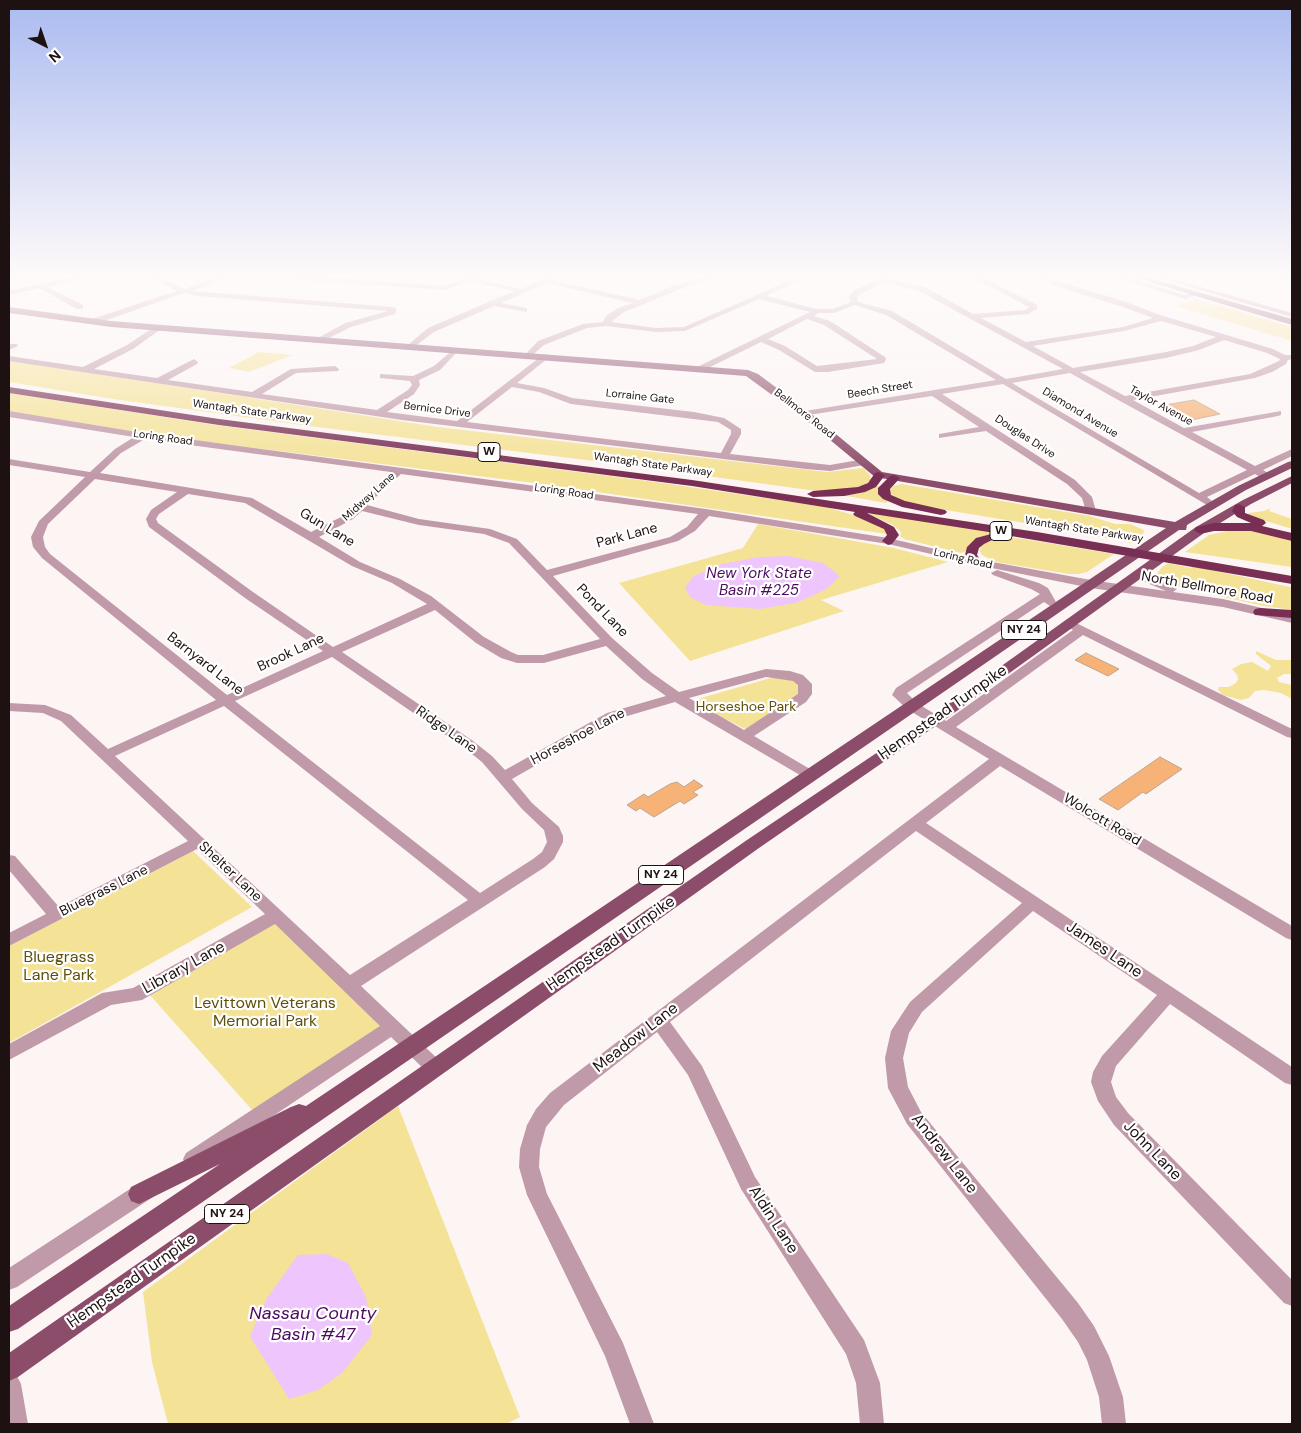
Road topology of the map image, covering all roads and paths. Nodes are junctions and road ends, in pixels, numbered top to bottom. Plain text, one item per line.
1 (138, 342) edge
2 (345, 342) edge
3 (417, 342) edge
4 (544, 342) edge
5 (756, 342) edge
6 (768, 342) edge
7 (856, 342) edge
8 (937, 342) edge
9 (1018, 342) edge
10 (1044, 342) edge
11 (1210, 342) edge
12 (1240, 342) edge
13 (1024, 345) junction
14 (411, 347) junction
15 (454, 350) junction
16 (528, 356) junction
17 (544, 357) junction
18 (1288, 357) edge
19 (9, 359) edge
20 (194, 362) dead end
21 (335, 369) dead end
22 (700, 369) junction
23 (85, 370) junction
24 (1072, 370) junction
25 (383, 376) dead end
26 (414, 379) junction
27 (159, 381) junction
28 (1004, 382) junction
29 (510, 384) junction
30 (9, 385) edge
31 (9, 390) edge
32 (934, 393) junction
33 (254, 395) junction
34 (1124, 399) junction
35 (379, 413) junction
36 (9, 414) edge
37 (805, 414) junction
38 (1278, 414) dead end
39 (460, 424) junction
40 (988, 428) junction
41 (1182, 431) junction
42 (143, 436) junction
43 (942, 436) dead end
44 (1292, 452) edge
45 (724, 456) junction
46 (864, 462) junction
47 (10, 464) edge
48 (1292, 465) edge
49 (399, 470) junction
50 (1253, 470) junction
51 (93, 475) junction
52 (879, 475) junction
53 (1266, 476) junction
54 (894, 478) junction
55 (1291, 480) edge
56 (186, 490) junction
57 (809, 497) junction
58 (1199, 497) junction
59 (1212, 505) junction
60 (361, 507) junction
61 (1239, 507) junction
62 (1091, 511) junction
63 (706, 512) junction
64 (1114, 515) junction
65 (970, 518) junction
66 (1177, 526) junction
67 (1200, 530) junction
68 (1292, 535) edge
69 (312, 536) junction
70 (1037, 536) junction
71 (1158, 539) junction
72 (888, 541) junction
73 (981, 563) junction
74 (1148, 566) junction
75 (1268, 568) junction
76 (1292, 569) edge
77 (546, 574) junction
78 (1289, 579) edge
79 (1091, 584) junction
80 (1116, 588) junction
81 (1047, 595) junction
82 (1222, 604) junction
83 (435, 605) junction
84 (1260, 612) junction
85 (1292, 614) edge
86 (1043, 618) junction
87 (1292, 619) edge
88 (1068, 623) junction
89 (1082, 630) junction
90 (608, 641) junction
91 (332, 652) junction
92 (677, 697) junction
93 (226, 701) junction
94 (912, 706) junction
95 (9, 707) edge
96 (941, 723) junction
97 (1292, 734) edge
98 (743, 737) junction
99 (106, 755) junction
100 (999, 759) junction
101 (810, 775) junction
102 (502, 778) junction
103 (915, 823) junction
104 (199, 842) junction
105 (9, 860) edge
106 (480, 901) junction
107 (1032, 902) junction
108 (57, 915) junction
109 (277, 915) junction
110 (1292, 934) edge
111 (9, 940) edge
112 (350, 984) junction
113 (1169, 994) junction
114 (659, 1020) junction
115 (392, 1026) junction
116 (413, 1046) junction
117 (9, 1053) edge
118 (436, 1068) junction
119 (1292, 1077) edge
120 (354, 1086) junction
121 (139, 1194) junction
122 (9, 1280) edge
123 (1292, 1295) edge
124 (9, 1320) edge
125 (9, 1368) edge
126 (9, 1384) edge
127 (16, 1424) edge
128 (642, 1424) edge
129 (872, 1424) edge
130 (1114, 1424) edge

1 - 23 street
2 - 14 main road, Bellmore Road
3 - 14 street
4 - 16 street
5 - 22 street
6 - 7 street
8 - 28 street, Diamond Avenue
9 - 13 street, Taylor Avenue
10 - 13 street
11 - 24 street, Beech Street
12 - 18 street
13 - 24 street, Taylor Avenue
14 - 15 main road, Bellmore Road
15 - 16 main road, Bellmore Road
15 - 26 street
16 - 17 main road, Bellmore Road
17 - 22 main road, Bellmore Road
17 - 29 street
18 - 34 street
19 - 23 street, Bernice Drive
20 - 27 street
21 - 33 street
22 - 37 main road, Bellmore Road
23 - 27 street, Bernice Drive
24 - 28 street, Beech Street
24 - 34 street, Taylor Avenue
25 - 26 street
26 - 35 street
27 - 33 street, Bernice Drive
28 - 32 street, Beech Street
28 - 58 street, Diamond Avenue
29 - 39 street
29 - 45 street, Lorraine Gate
30 - 57 highway, Wantagh State Parkway / W
31 - 57 highway, Wantagh State Parkway / W
32 - 37 street, Beech Street
32 - 40 street, Douglas Drive
33 - 35 street, Bernice Drive
34 - 41 street, Taylor Avenue
35 - 39 street, Bernice Drive
36 - 42 street, Loring Road
37 - 46 main road, Bellmore Road
38 - 41 street
39 - 45 street, Bernice Drive
40 - 43 street
40 - 62 street, Douglas Drive
41 - 50 street, Taylor Avenue
42 - 49 street, Loring Road
42 - 51 street, Barnyard Lane
44 - 50 street
45 - 46 street, Bernice Drive
46 - 52 main road, Bellmore Road
47 - 51 street, Gun Lane
48 - 53 main road, Hempstead Turnpike / NY 24
48 - 55 main road
49 - 60 street, Midway Lane
49 - 63 street, Loring Road
50 - 53 street, Taylor Avenue
50 - 58 street
51 - 56 street, Gun Lane
51 - 93 street, Barnyard Lane
52 - 54 main road, Bellmore Road
52 - 57 highway
53 - 59 main road, Hempstead Turnpike / NY 24
54 - 62 main road, Bellmore Road
54 - 65 highway
55 - 61 main road, Hempstead Turnpike / NY 24
56 - 69 street, Gun Lane
56 - 91 street, Ridge Lane
57 - 65 highway, Wantagh State Parkway / W
57 - 70 highway, Wantagh State Parkway / W
57 - 72 highway
58 - 59 street, Diamond Avenue
59 - 66 main road, Hempstead Turnpike / NY 24
60 - 69 street, Midway Lane
60 - 77 street, Pond Lane
61 - 67 main road, Hempstead Turnpike / NY 24
61 - 68 highway
62 - 64 main road, Bellmore Road
63 - 72 street, Loring Road
63 - 77 street, Park Lane
64 - 66 main road, Bellmore Road
64 - 71 main road
65 - 75 highway, Wantagh State Parkway / W
66 - 67 main road, Bellmore Road
66 - 71 main road, Hempstead Turnpike / NY 24
67 - 68 highway
67 - 74 main road, Hempstead Turnpike / NY 24
69 - 83 street, Gun Lane
70 - 73 highway
70 - 78 highway, Wantagh State Parkway / W
71 - 79 main road, Hempstead Turnpike / NY 24
72 - 73 street, Loring Road
73 - 79 street, Loring Road
73 - 81 street
74 - 80 main road, Hempstead Turnpike / NY 24
74 - 82 street
75 - 76 highway
75 - 78 highway, Wantagh State Parkway / W
77 - 90 street, Pond Lane
79 - 80 street, Loring Road
79 - 86 main road, Hempstead Turnpike / NY 24
80 - 82 street, North Bellmore Road
80 - 88 main road, Hempstead Turnpike / NY 24
81 - 86 street
81 - 94 street, Hempstead Turnpike
82 - 84 street, North Bellmore Road
83 - 90 street, Gun Lane
83 - 91 street, Brook Lane
84 - 85 highway
84 - 87 street, North Bellmore Road
86 - 94 main road, Hempstead Turnpike / NY 24
88 - 89 street
88 - 96 main road, Hempstead Turnpike / NY 24
89 - 96 street, Hempstead Turnpike
89 - 97 street
90 - 92 street, Pond Lane
91 - 93 street, Brook Lane
91 - 102 street, Ridge Lane
92 - 98 street, Pond Lane
92 - 98 street, Horseshoe Lane
92 - 102 street, Horseshoe Lane
93 - 99 street, Brook Lane
93 - 106 street, Barnyard Lane
94 - 96 street, Wolcott Road
94 - 101 main road, Hempstead Turnpike / NY 24
95 - 99 street, Shelter Lane
96 - 100 street, Wolcott Road
96 - 118 main road, Hempstead Turnpike / NY 24
98 - 101 street, Pond Lane
99 - 104 street, Shelter Lane
100 - 103 street, Meadow Lane
100 - 110 street, Wolcott Road
101 - 116 main road, Hempstead Turnpike / NY 24
102 - 106 street, Ridge Lane
103 - 107 street, James Lane
103 - 114 street, Meadow Lane
104 - 108 street, Bluegrass Lane
104 - 109 street, Shelter Lane
105 - 108 street
106 - 112 street, Ridge Lane
107 - 113 street, James Lane
107 - 130 street, Andrew Lane
108 - 111 street, Bluegrass Lane
109 - 112 street, Shelter Lane
109 - 117 street, Library Lane
112 - 115 street, Shelter Lane
113 - 119 street, James Lane
113 - 123 street, John Lane
114 - 128 street, Meadow Lane
114 - 129 street, Aldin Lane
115 - 116 street, Shelter Lane
115 - 121 street
116 - 118 street, Shelter Lane
116 - 120 main road, Hempstead Turnpike / NY 24
118 - 125 main road, Hempstead Turnpike / NY 24
120 - 121 main road
120 - 124 main road, Hempstead Turnpike / NY 24
121 - 122 street
126 - 127 street

